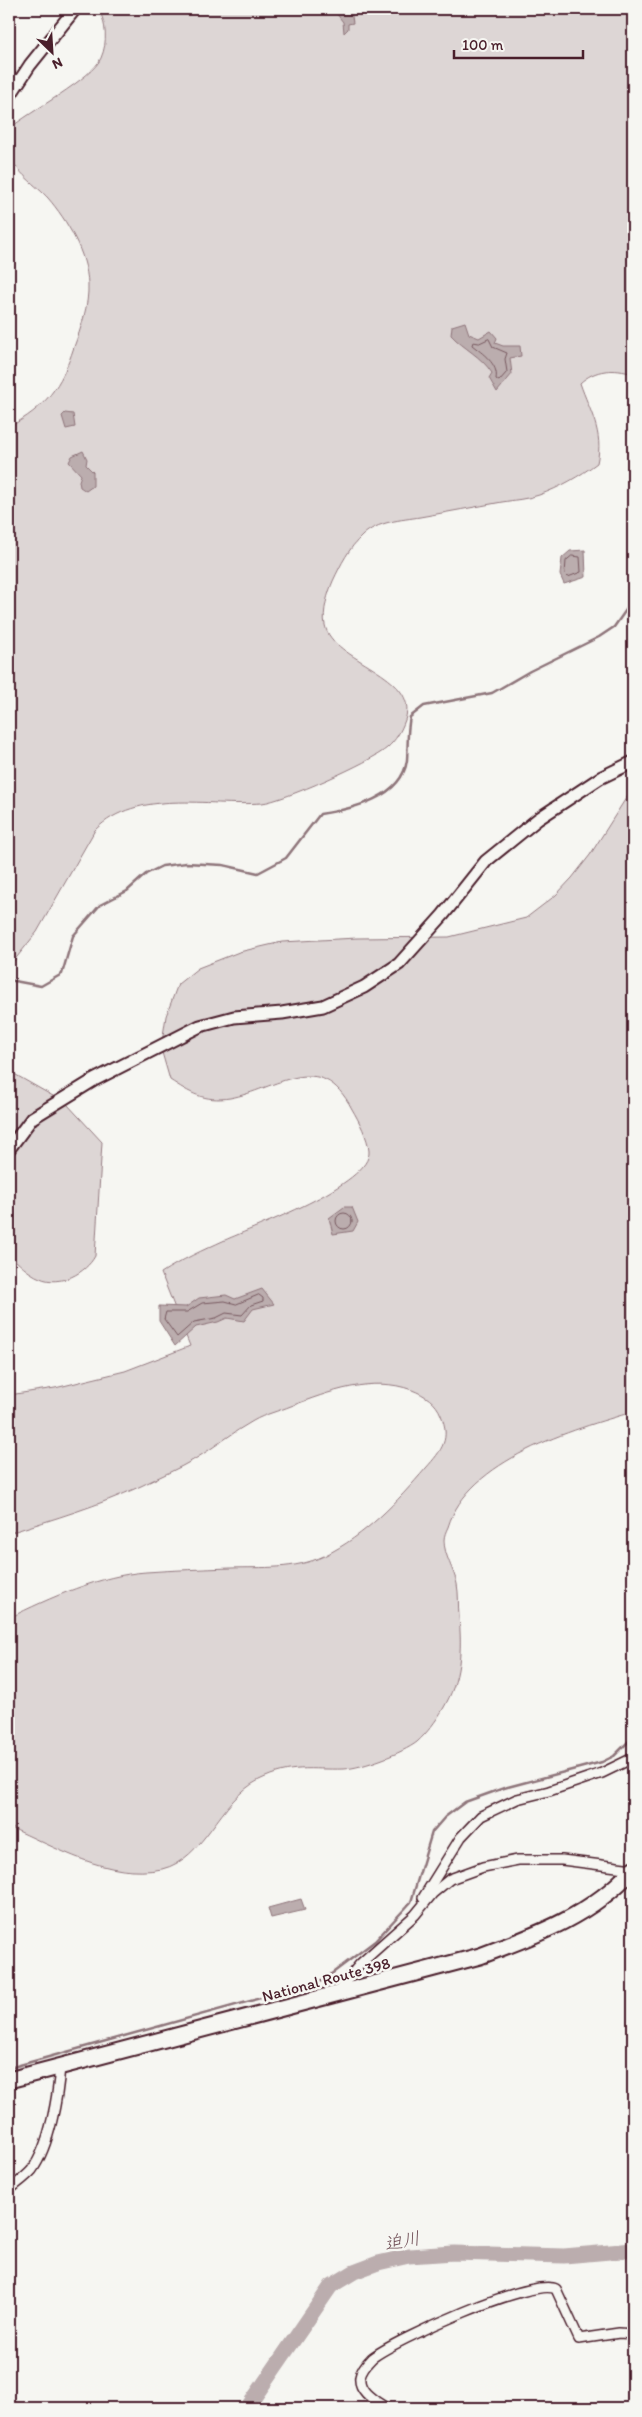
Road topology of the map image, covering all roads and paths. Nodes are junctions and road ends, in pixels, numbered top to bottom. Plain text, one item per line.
1 (75, 9) edge
2 (9, 75) edge
3 (18, 82) junction
4 (9, 98) edge
5 (633, 762) edge
6 (9, 1149) edge
7 (633, 1758) edge
8 (633, 1869) edge
9 (416, 1915) junction
10 (336, 1995) junction
11 (60, 2066) junction
12 (9, 2080) edge
13 (9, 2190) edge
14 (633, 2334) edge
15 (386, 2408) edge

1 - 3 street
2 - 3 street
3 - 4 street
5 - 6 street
7 - 9 street
8 - 9 street
8 - 10 highway, National Route 398
9 - 10 street
10 - 11 highway, National Route 398
11 - 12 highway, National Route 398
11 - 13 street
14 - 15 street

